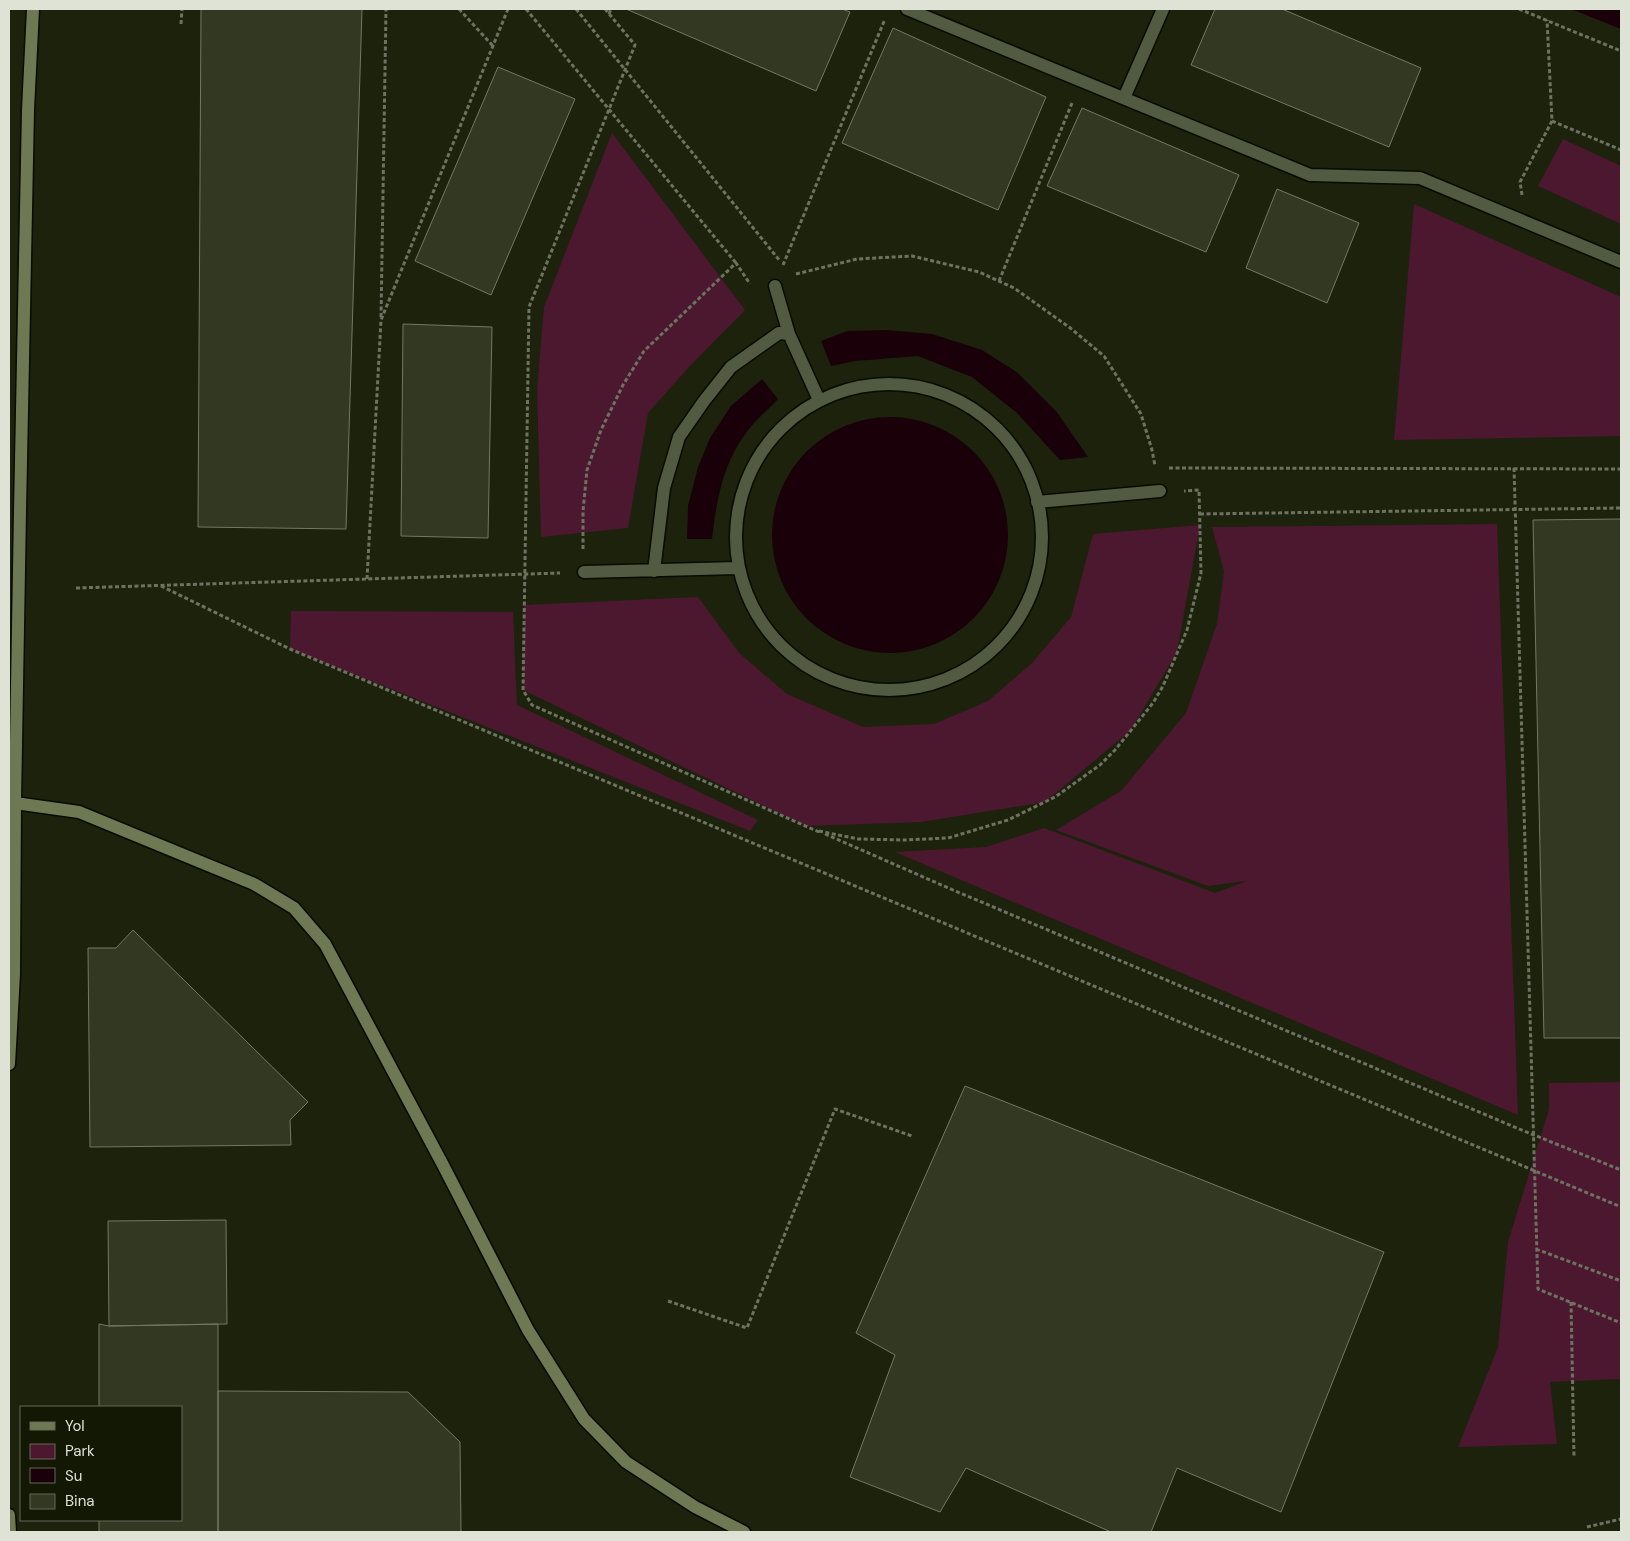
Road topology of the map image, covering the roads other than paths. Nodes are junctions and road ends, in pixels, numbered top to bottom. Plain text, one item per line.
1 (34, 9) edge
2 (907, 9) edge
3 (1163, 9) edge
4 (1124, 98) junction
5 (1621, 262) edge
6 (775, 286) road end
7 (789, 334) junction
8 (819, 400) junction
9 (1160, 491) dead end
10 (1037, 502) junction
11 (738, 568) junction
12 (654, 570) junction
13 (584, 572) dead end
14 (15, 803) junction
15 (9, 1064) edge
16 (9, 1515) edge
17 (10, 1532) edge
18 (744, 1532) edge

1 - 14 street
2 - 4 street
3 - 4 street
4 - 5 street
6 - 7 street
7 - 8 street
7 - 12 street
8 - 10 street
8 - 11 street
9 - 10 street
10 - 11 street
11 - 12 street
12 - 13 street
14 - 15 street
14 - 18 street
16 - 17 street

